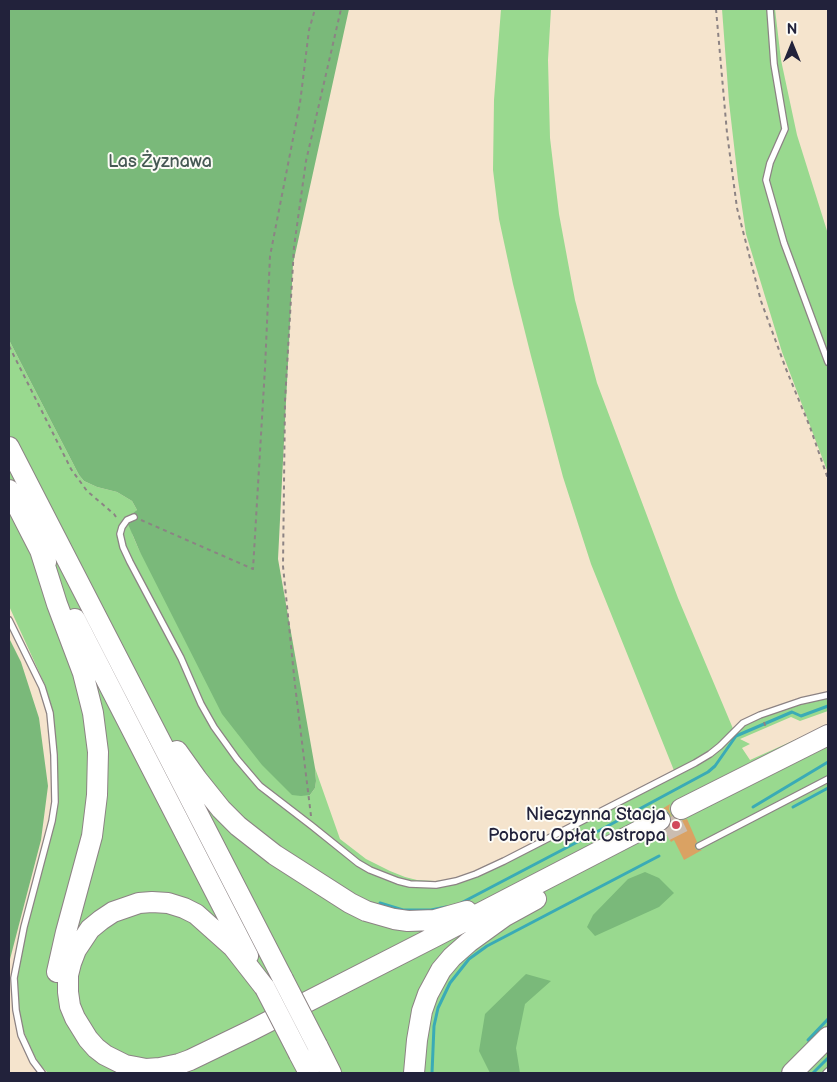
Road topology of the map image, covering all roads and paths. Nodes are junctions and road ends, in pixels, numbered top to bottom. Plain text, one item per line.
1 (316, 9) edge
2 (341, 9) edge
3 (716, 9) edge
4 (770, 9) edge
5 (9, 346) edge
6 (828, 362) edge
7 (9, 447) edge
8 (828, 479) edge
9 (9, 490) edge
10 (134, 517) joint
11 (122, 527) junction
12 (40, 550) junction
13 (9, 620) edge
14 (828, 695) edge
15 (138, 697) junction
16 (828, 735) edge
17 (828, 746) edge
18 (828, 779) edge
19 (312, 826) junction
20 (662, 826) tunnel mouth
21 (700, 846) dead end
22 (506, 907) junction
23 (274, 984) junction
24 (828, 1037) edge
25 (308, 1050) junction
26 (42, 1073) edge
27 (115, 1073) edge
28 (190, 1073) edge
29 (309, 1073) edge
30 (331, 1073) edge
31 (414, 1073) edge
32 (792, 1073) edge

1 - 10 path
2 - 19 path
3 - 8 path
4 - 6 lane
5 - 11 path
7 - 15 highway
9 - 12 highway
10 - 11 lane
11 - 19 lane
12 - 23 highway
12 - 27 highway
13 - 26 lane
14 - 19 lane
15 - 22 highway
15 - 23 highway
16 - 17 highway
18 - 21 lane
20 - 22 highway
22 - 23 highway
22 - 28 highway
22 - 31 highway
23 - 25 highway, bridge
24 - 32 highway
25 - 29 highway
25 - 30 highway

